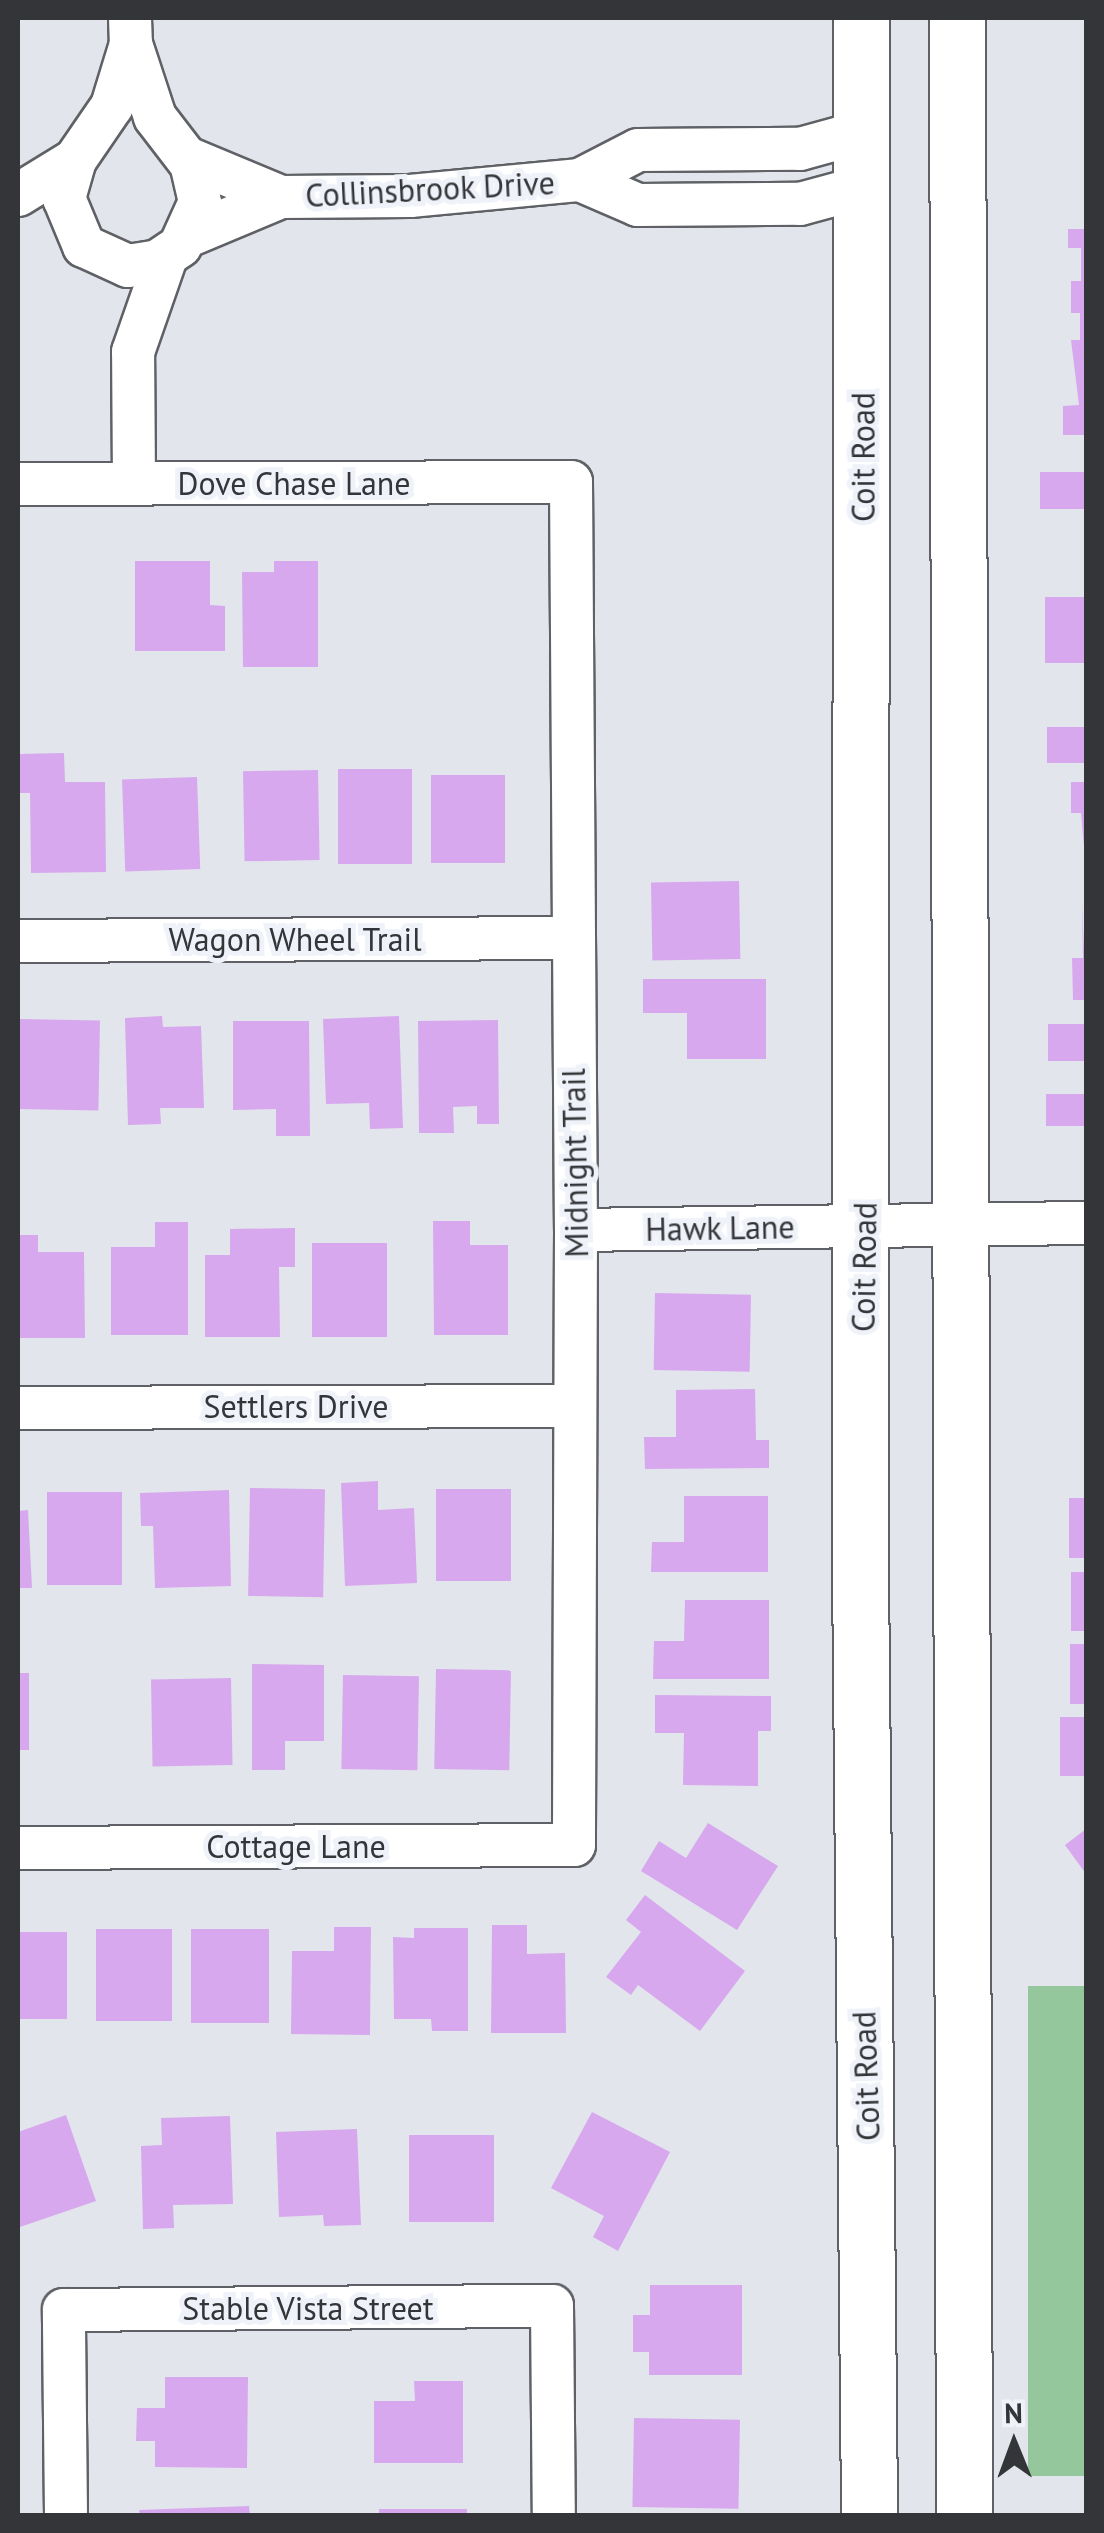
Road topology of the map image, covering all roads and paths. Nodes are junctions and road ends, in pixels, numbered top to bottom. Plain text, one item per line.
1 (861, 18) edge
2 (957, 18) edge
3 (131, 31) edge
4 (862, 132) junction
5 (81, 154) junction
6 (184, 154) junction
7 (580, 180) junction
8 (862, 187) junction
9 (18, 194) edge
10 (281, 197) junction
11 (18, 212) edge
12 (84, 244) junction
13 (178, 246) junction
14 (133, 352) junction
15 (571, 482) joint
16 (18, 484) edge
17 (134, 484) junction
18 (572, 938) junction
19 (18, 941) edge
20 (961, 1223) junction
21 (1086, 1223) edge
22 (865, 1226) junction
23 (576, 1230) junction
24 (575, 1406) junction
25 (18, 1408) edge
26 (574, 1844) joint
27 (18, 1848) edge
28 (66, 2516) edge
29 (554, 2516) edge
30 (870, 2516) edge
31 (964, 2516) edge

1 - 4 main road, Coit Road
2 - 20 main road
3 - 5 street
3 - 6 street
4 - 7 street, Collinsbrook Drive
4 - 8 main road, Coit Road
5 - 6 street, Collinsbrook Drive
5 - 9 street, Collinsbrook Drive
5 - 12 street
6 - 10 street, Collinsbrook Drive
6 - 13 street
7 - 8 street, Collinsbrook Drive
7 - 10 street, Collinsbrook Drive
8 - 22 main road, Coit Road
10 - 13 street, Collinsbrook Drive
11 - 12 street, Collinsbrook Drive
12 - 13 street, Collinsbrook Drive
12 - 14 street
13 - 14 street
14 - 17 street
15 - 17 street, Dove Chase Lane
15 - 18 street, Midnight Trail
16 - 17 street, Dove Chase Lane
18 - 19 street, Wagon Wheel Trail
18 - 23 street, Midnight Trail
20 - 21 street, Hawk Lane
20 - 22 street, Hawk Lane
20 - 31 main road
22 - 23 street, Hawk Lane
22 - 30 main road, Coit Road
23 - 24 street, Midnight Trail
24 - 25 street, Settlers Drive
24 - 26 street, Midnight Trail
26 - 27 street, Cottage Lane
28 - 29 street, Stable Vista Street

